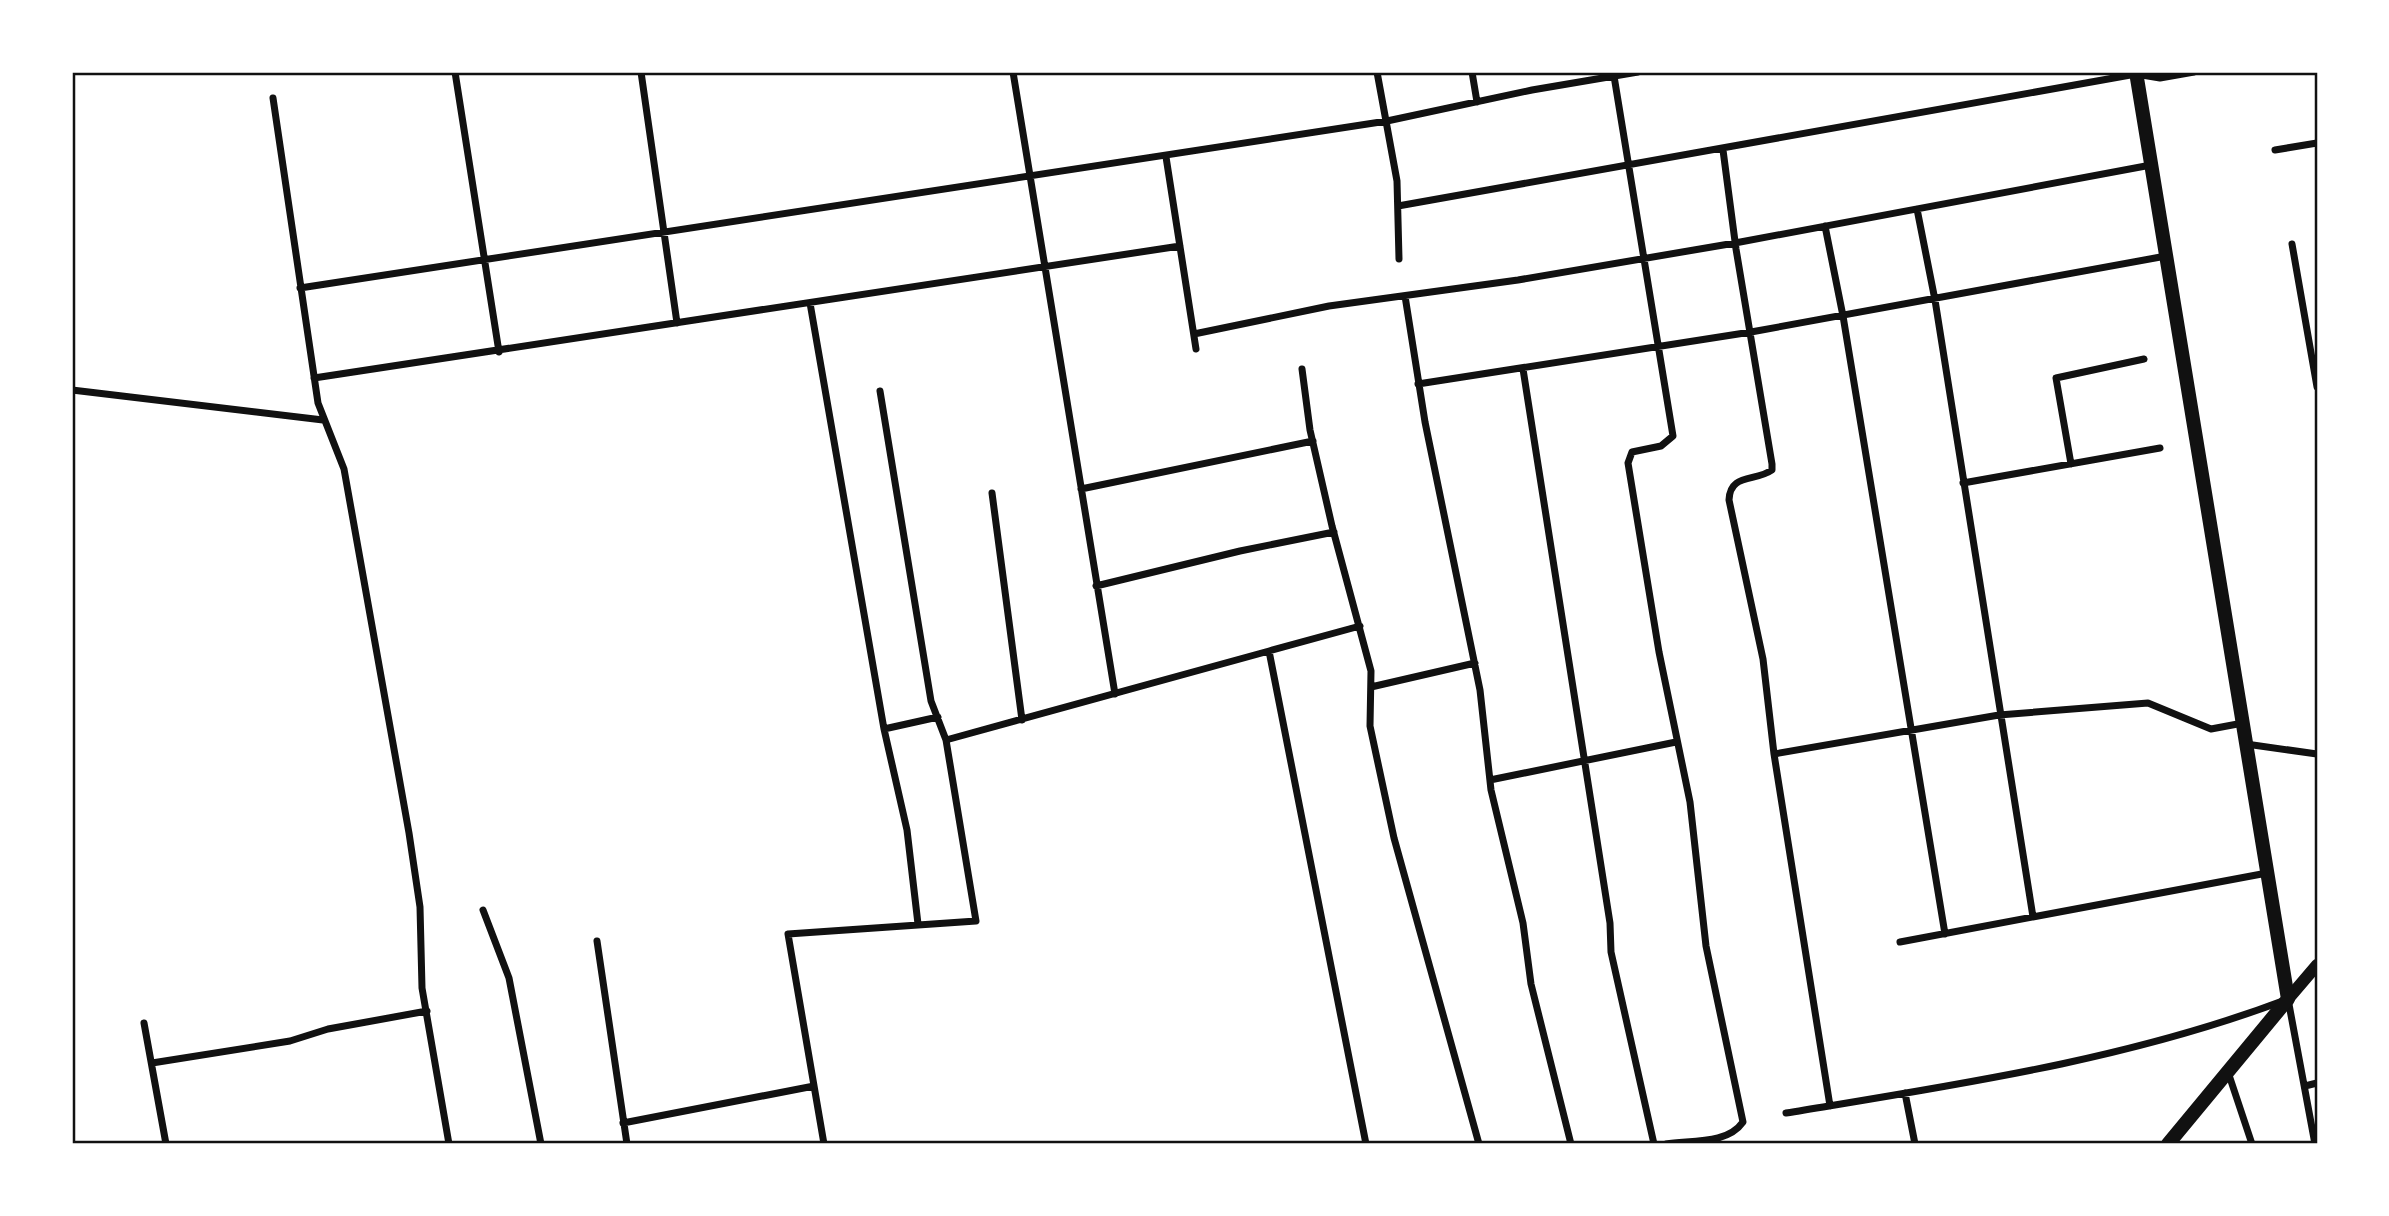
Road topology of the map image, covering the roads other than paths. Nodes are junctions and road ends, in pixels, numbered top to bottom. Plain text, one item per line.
1 (455, 72) edge
2 (641, 72) edge
3 (1013, 72) edge
4 (1377, 72) edge
5 (1472, 72) edge
6 (1638, 72) edge
7 (2194, 72) edge
8 (2136, 73) edge
9 (1614, 76) junction
10 (273, 98) dead end
11 (1477, 102) junction
12 (1387, 121) junction
13 (2317, 143) edge
14 (1723, 150) junction
15 (2275, 150) dead end
16 (1166, 157) junction
17 (2151, 165) junction
18 (1629, 166) junction
19 (1030, 178) junction
20 (1398, 206) junction
21 (1917, 209) junction
22 (1825, 226) junction
23 (666, 233) junction
24 (1735, 243) junction
25 (2291, 244) dead end
26 (1180, 246) junction
27 (2166, 256) junction
28 (1399, 259) dead end
29 (1644, 259) junction
30 (484, 261) junction
31 (1044, 266) junction
32 (300, 288) junction
33 (1405, 296) junction
34 (1935, 300) junction
35 (810, 303) junction
36 (1843, 316) junction
37 (677, 323) junction
38 (1751, 332) junction
39 (1194, 334) junction
40 (1660, 347) junction
41 (1196, 349) dead end
42 (499, 352) junction
43 (2144, 359) dead end
44 (1302, 369) dead end
45 (1523, 369) junction
46 (314, 379) junction
47 (1418, 384) junction
48 (2317, 387) edge
49 (72, 390) edge
50 (880, 391) dead end
51 (323, 420) junction
52 (1313, 442) junction
53 (2160, 448) dead end
54 (2071, 464) junction
55 (1963, 483) junction
56 (1081, 489) junction
57 (992, 494) dead end
58 (1334, 532) junction
59 (1096, 586) junction
60 (1360, 626) junction
61 (1269, 651) junction
62 (1475, 663) junction
63 (1371, 687) junction
64 (1115, 694) junction
65 (2000, 715) junction
66 (938, 717) junction
67 (1021, 720) junction
68 (2243, 723) junction
69 (884, 729) junction
70 (1909, 731) junction
71 (946, 740) junction
72 (1676, 742) junction
73 (2246, 744) junction
74 (1774, 754) junction
75 (2317, 754) edge
76 (1582, 762) junction
77 (1490, 780) junction
78 (2267, 872) junction
79 (483, 909) dead end
80 (2034, 917) junction
81 (918, 924) junction
82 (1945, 934) junction
83 (597, 941) dead end
84 (1900, 942) dead end
85 (2317, 965) edge
86 (2288, 999) junction
87 (427, 1011) junction
88 (144, 1023) dead end
89 (152, 1063) junction
90 (2228, 1072) junction
91 (2317, 1083) edge
92 (814, 1086) junction
93 (2305, 1086) junction
94 (1905, 1093) junction
95 (1830, 1106) junction
96 (1786, 1113) dead end
97 (623, 1123) junction
98 (166, 1144) edge
99 (449, 1144) edge
100 (541, 1144) edge
101 (627, 1144) edge
102 (824, 1144) edge
103 (1366, 1144) edge
104 (1479, 1144) edge
105 (1571, 1144) edge
106 (1654, 1144) edge
107 (1666, 1144) edge
108 (1915, 1144) edge
109 (2168, 1144) edge
110 (2252, 1144) edge
111 (2315, 1144) edge

1 - 30 street
2 - 23 street
3 - 19 street
4 - 12 street
5 - 11 street
6 - 9 street
7 - 8 street
8 - 14 street
8 - 17 main road
9 - 11 street
9 - 18 street
10 - 32 street
11 - 12 street
12 - 16 street
12 - 20 street
13 - 15 street
14 - 18 street
14 - 24 street
16 - 19 street
16 - 26 street
17 - 21 street
17 - 27 main road
18 - 20 street
18 - 29 street
19 - 23 street
19 - 31 street
20 - 28 street
21 - 22 street
21 - 34 street
22 - 24 street
22 - 36 street
23 - 30 street
23 - 37 street
24 - 29 street
24 - 38 street
25 - 48 street
26 - 31 street
26 - 39 street
27 - 34 street
27 - 68 main road
29 - 33 street
29 - 40 street
30 - 32 street
30 - 42 street
31 - 35 street
31 - 56 street
32 - 46 street
33 - 39 street
33 - 47 street
34 - 36 street
34 - 55 street
35 - 37 street
35 - 69 street
36 - 38 street
36 - 70 street
37 - 42 street
38 - 40 street
38 - 74 street
39 - 41 street
40 - 45 street
40 - 72 street
42 - 46 street
43 - 54 street
44 - 52 street
45 - 47 street
45 - 76 street
46 - 51 street
47 - 62 street
49 - 51 street
50 - 66 street
51 - 87 street
52 - 56 street
52 - 58 street
53 - 54 street
54 - 55 street
55 - 65 street
56 - 59 street
57 - 67 street
58 - 59 street
58 - 60 street
59 - 64 street
60 - 61 street
60 - 63 street
61 - 64 street
61 - 103 street
62 - 63 street
62 - 77 street
63 - 104 street
64 - 67 street
65 - 68 street
65 - 70 street
65 - 80 street
66 - 69 street
66 - 71 street
67 - 71 street
68 - 73 main road
69 - 81 street
70 - 74 street
70 - 82 street
71 - 81 street
72 - 76 street
72 - 107 street
73 - 75 street
73 - 78 main road
74 - 95 street
76 - 77 street
76 - 106 street
77 - 105 street
78 - 80 street
78 - 86 main road
79 - 100 street
80 - 82 street
81 - 92 street
82 - 84 street
83 - 97 street
85 - 86 street
86 - 90 main road
86 - 93 street
86 - 94 street
87 - 89 street
87 - 99 street
88 - 89 street
89 - 98 street
90 - 109 main road
90 - 110 street
91 - 93 street
92 - 97 street
92 - 102 street
93 - 111 street
94 - 95 street
94 - 108 street
95 - 96 street
97 - 101 street

